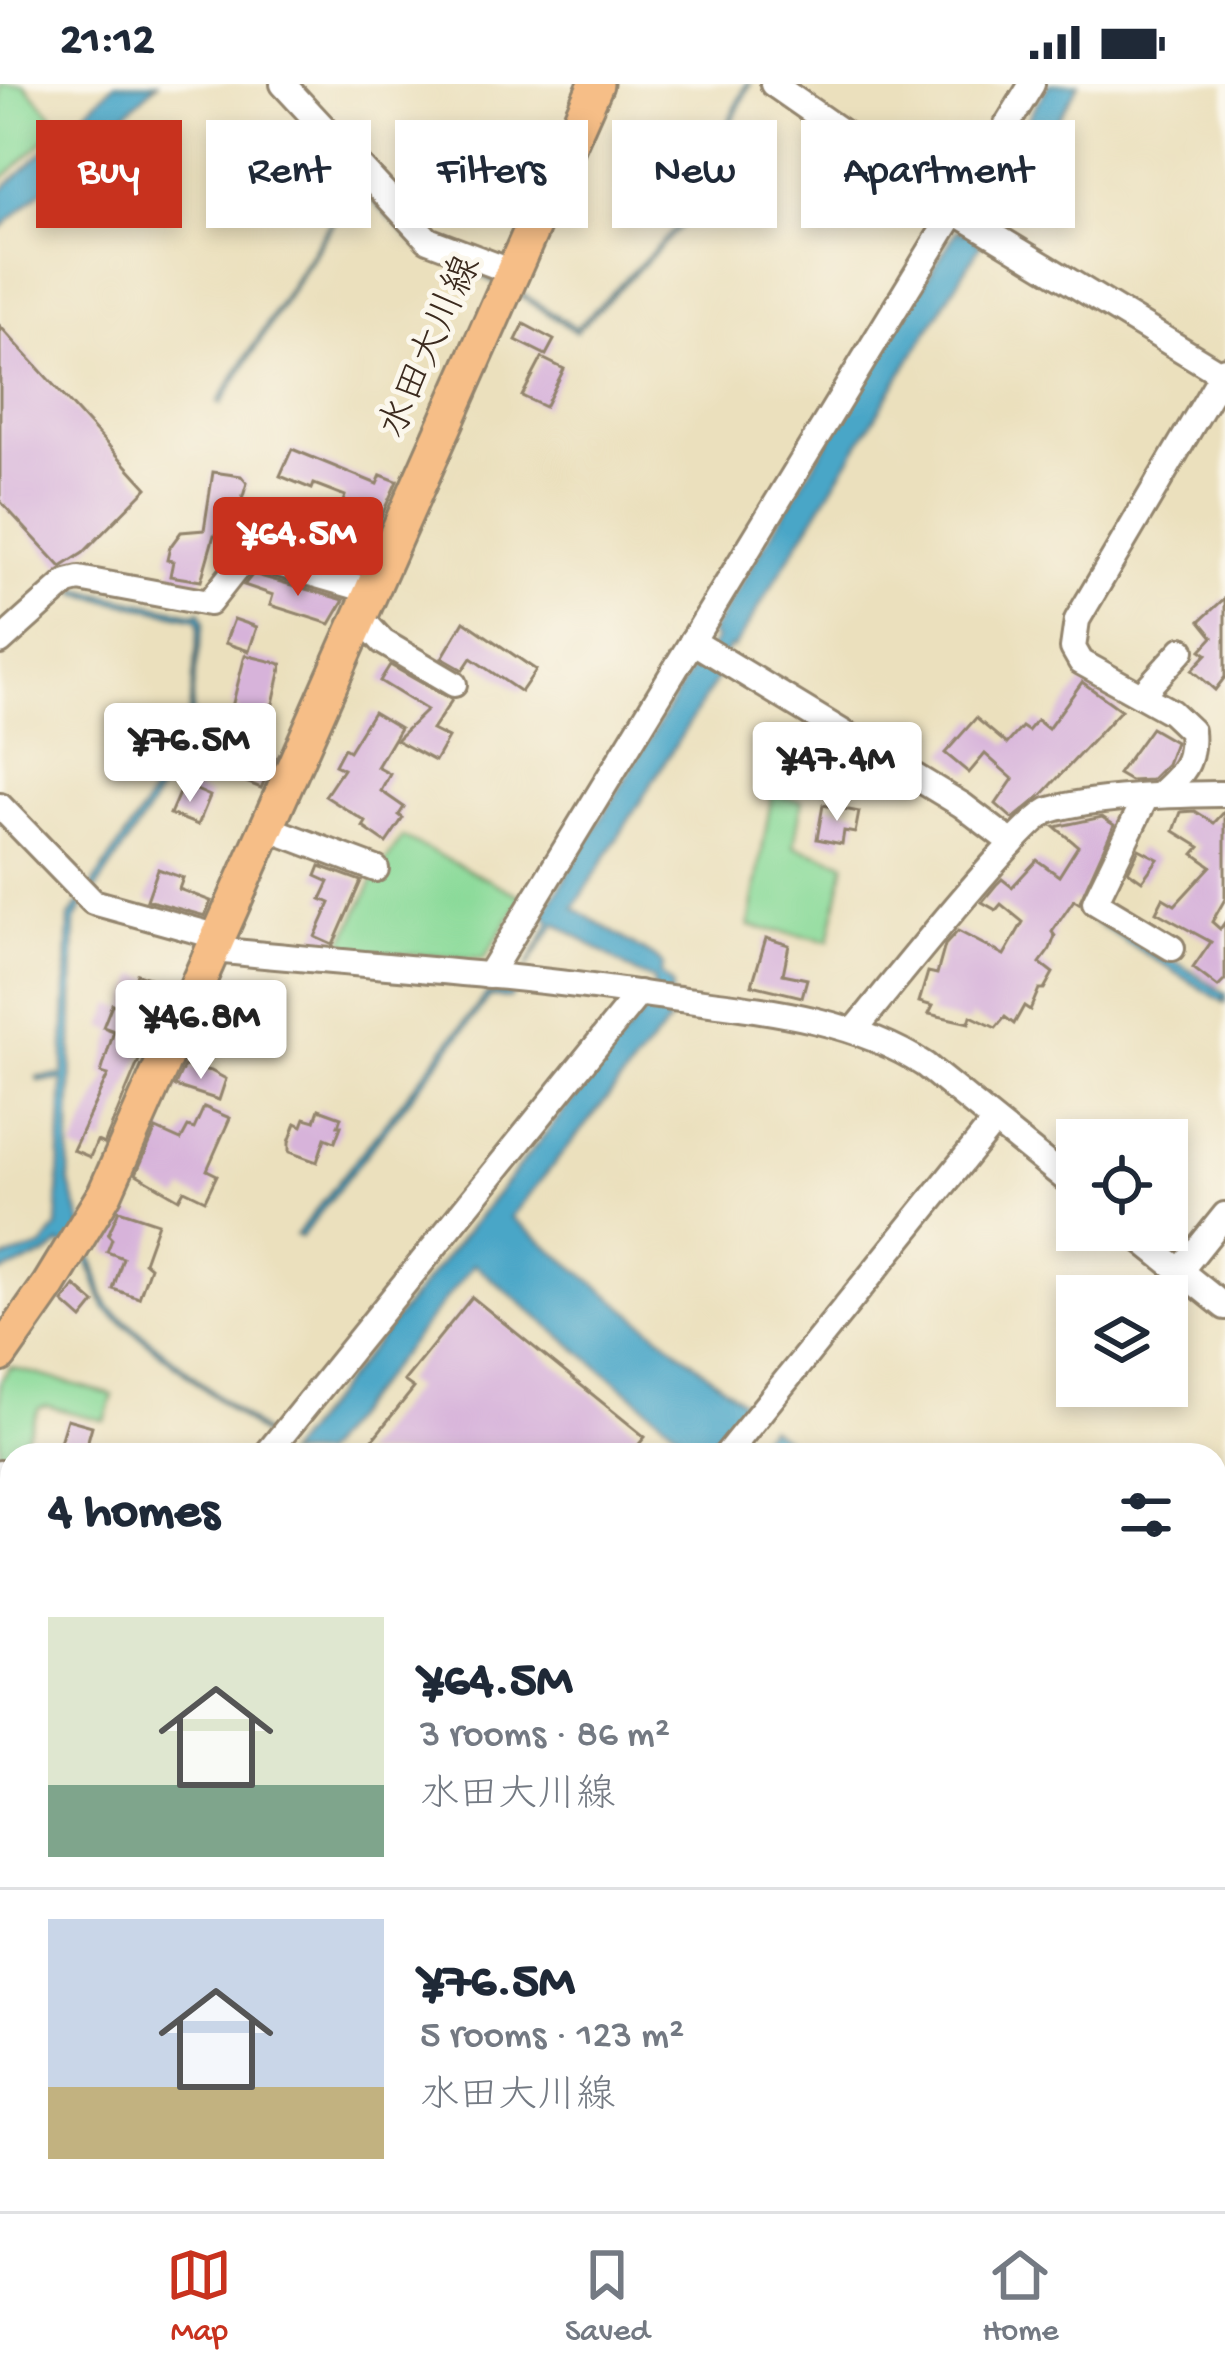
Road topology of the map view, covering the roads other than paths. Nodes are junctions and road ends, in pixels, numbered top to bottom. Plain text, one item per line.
1 (284, 84) edge
2 (596, 84) edge
3 (773, 84) edge
4 (1032, 84) edge
5 (825, 120) edge
6 (1011, 120) edge
7 (949, 228) edge
8 (981, 228) edge
9 (513, 272) junction
10 (1224, 373) edge
11 (366, 604) junction
12 (0, 642) edge
13 (696, 644) junction
14 (1182, 650) dead end
15 (454, 684) dead end
16 (1142, 695) junction
17 (1225, 794) edge
18 (1152, 796) junction
19 (0, 806) edge
20 (267, 828) junction
21 (1012, 843) junction
22 (376, 869) dead end
23 (217, 946) junction
24 (1172, 948) dead end
25 (488, 976) junction
26 (642, 994) junction
27 (854, 1030) junction
28 (994, 1121) junction
29 (1056, 1171) edge
30 (1225, 1215) edge
31 (1156, 1251) edge
32 (1180, 1270) junction
33 (1225, 1306) edge
34 (0, 1354) edge
35 (276, 1443) edge
36 (735, 1443) edge

1 - 9 street
2 - 9 main road, 水田大川線
3 - 5 street
4 - 6 street
7 - 13 street
8 - 10 street
9 - 11 main road, 水田大川線
10 - 16 street
11 - 12 street
11 - 15 street
11 - 20 main road, 水田大川線
13 - 21 street
13 - 25 street
14 - 16 street
16 - 18 street
17 - 18 street
18 - 21 street
18 - 24 street
19 - 23 street
20 - 22 street
20 - 23 main road, 水田大川線
21 - 27 street
23 - 25 street
23 - 34 main road, 水田大川線
25 - 26 street
26 - 27 street
26 - 35 street
27 - 28 street
28 - 29 street
28 - 36 street
30 - 32 street
31 - 32 street
32 - 33 street

